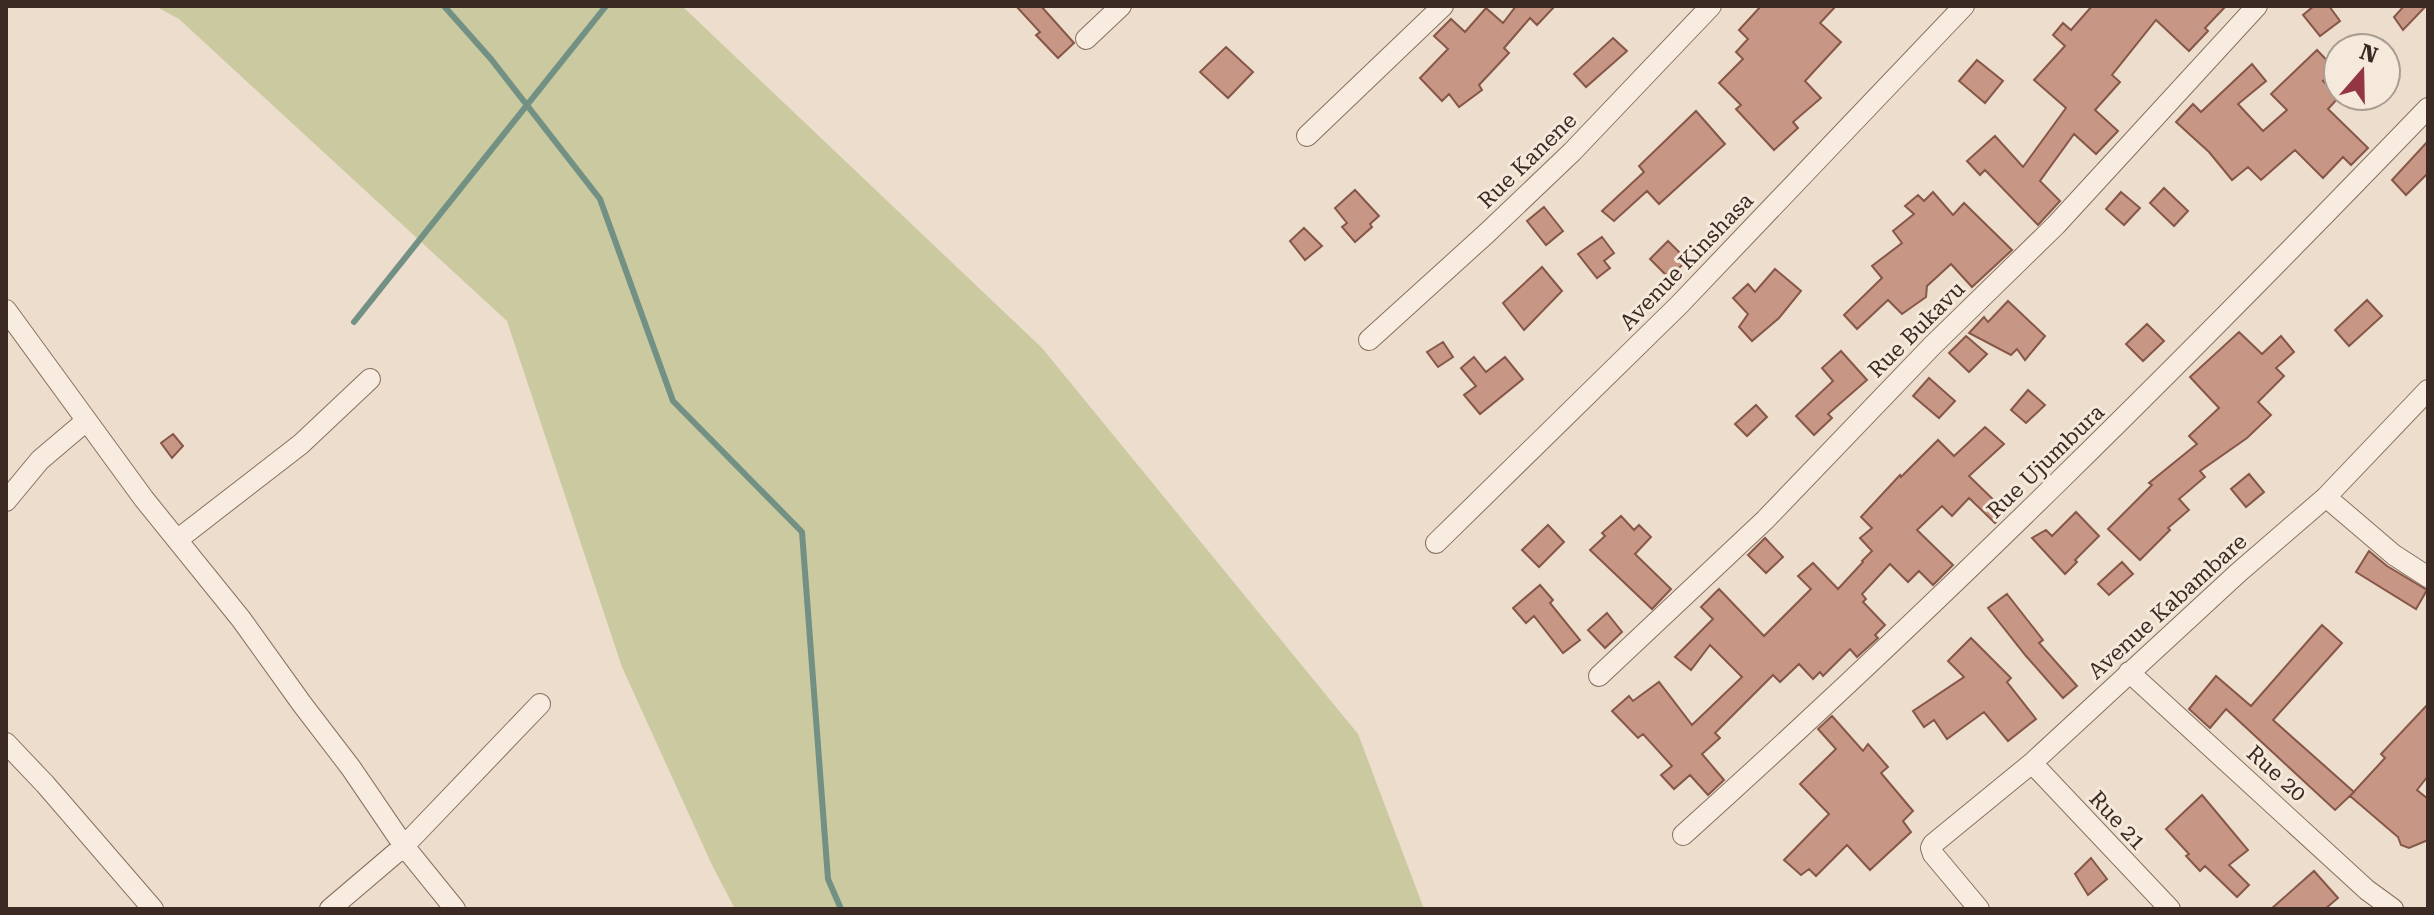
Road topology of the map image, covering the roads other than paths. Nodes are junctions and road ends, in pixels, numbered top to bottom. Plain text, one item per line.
1 (1121, 6) edge
2 (1443, 6) edge
3 (1711, 6) edge
4 (1964, 6) edge
5 (2257, 6) edge
6 (1086, 39) dead end
7 (2428, 108) edge
8 (1307, 136) dead end
9 (6, 310) edge
10 (1369, 340) dead end
11 (370, 379) dead end
12 (2428, 390) edge
13 (86, 421) junction
14 (2326, 497) junction
15 (6, 501) edge
16 (177, 540) junction
17 (1436, 543) dead end
18 (2428, 577) edge
19 (2129, 672) junction
20 (1599, 676) dead end
21 (540, 704) dead end
22 (6, 743) edge
23 (2032, 763) junction
24 (1683, 835) dead end
25 (404, 846) junction
26 (153, 909) edge
27 (330, 909) edge
28 (455, 909) edge
29 (1979, 909) edge
30 (2170, 909) edge
31 (2393, 909) edge

1 - 6 street
2 - 8 street
3 - 10 street, Rue Kanene
4 - 17 street, Avenue Kinshasa
5 - 20 street, Rue Bukavu
7 - 24 street, Rue Ujumbura
9 - 13 street
11 - 16 street
12 - 14 street, Avenue Kabambare
13 - 15 street
13 - 16 street
14 - 18 street
14 - 19 street, Avenue Kabambare
16 - 25 street
19 - 23 street, Avenue Kabambare
19 - 31 street, Rue 20
21 - 25 street
22 - 26 street
23 - 29 street, Avenue Kabambare
23 - 30 street, Rue 21
25 - 27 street
25 - 28 street

